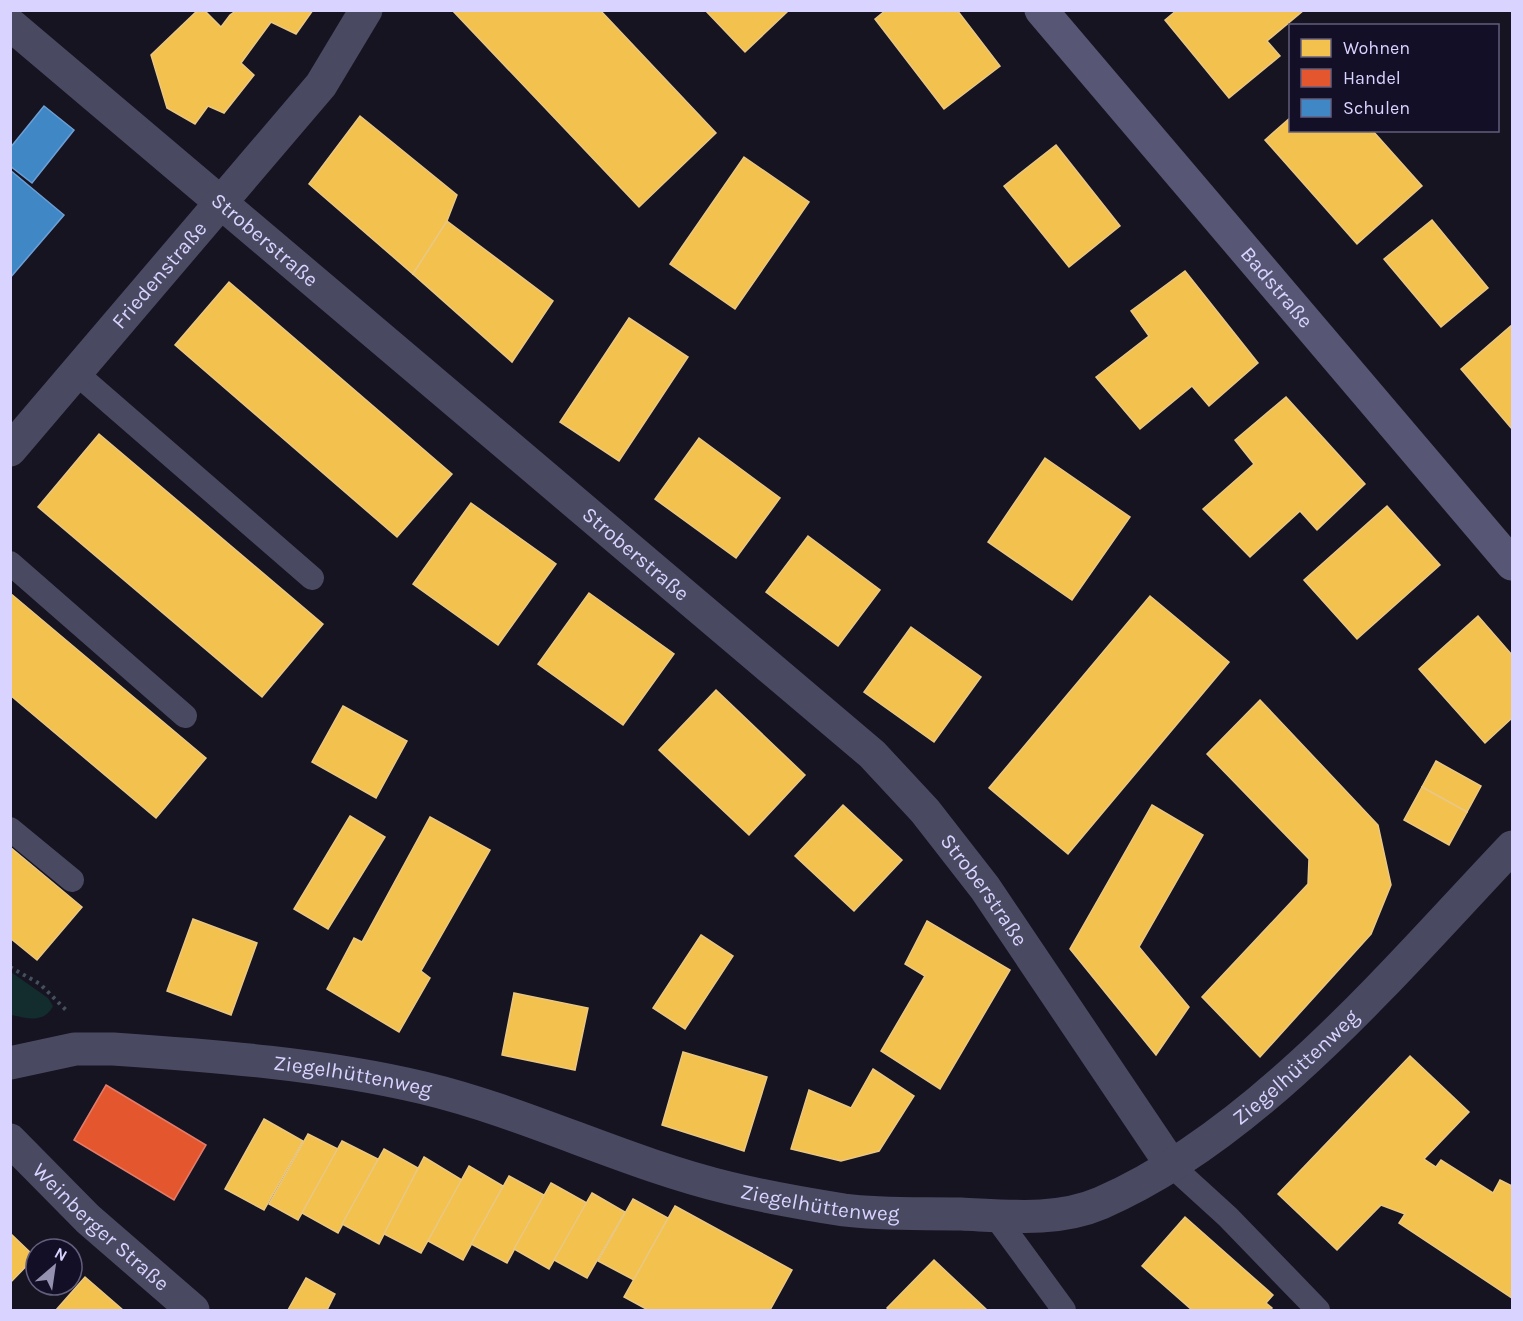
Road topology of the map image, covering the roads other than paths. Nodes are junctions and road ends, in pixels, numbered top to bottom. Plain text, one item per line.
1 (366, 10) edge
2 (1041, 10) edge
3 (10, 24) edge
4 (223, 203) junction
5 (76, 373) junction
6 (10, 450) edge
7 (10, 563) edge
8 (1512, 564) edge
9 (312, 578) dead end
10 (185, 716) dead end
11 (10, 829) edge
12 (1512, 847) edge
13 (72, 880) dead end
14 (10, 1064) edge
15 (10, 1140) edge
16 (1172, 1166) junction
17 (995, 1216) junction
18 (193, 1311) edge
19 (1064, 1311) edge
20 (1318, 1311) edge

1 - 4 street, Friedenstraße
2 - 8 main road, Badstraße
3 - 4 street, Stroberstraße
4 - 5 street, Friedenstraße
4 - 16 street, Stroberstraße
5 - 6 street, Friedenstraße
5 - 9 lane
7 - 10 lane
11 - 13 lane
12 - 16 street, Ziegelhüttenweg
14 - 17 street, Ziegelhüttenweg
15 - 18 street, Weinberger Straße
16 - 17 street, Ziegelhüttenweg
16 - 20 lane
17 - 19 lane

